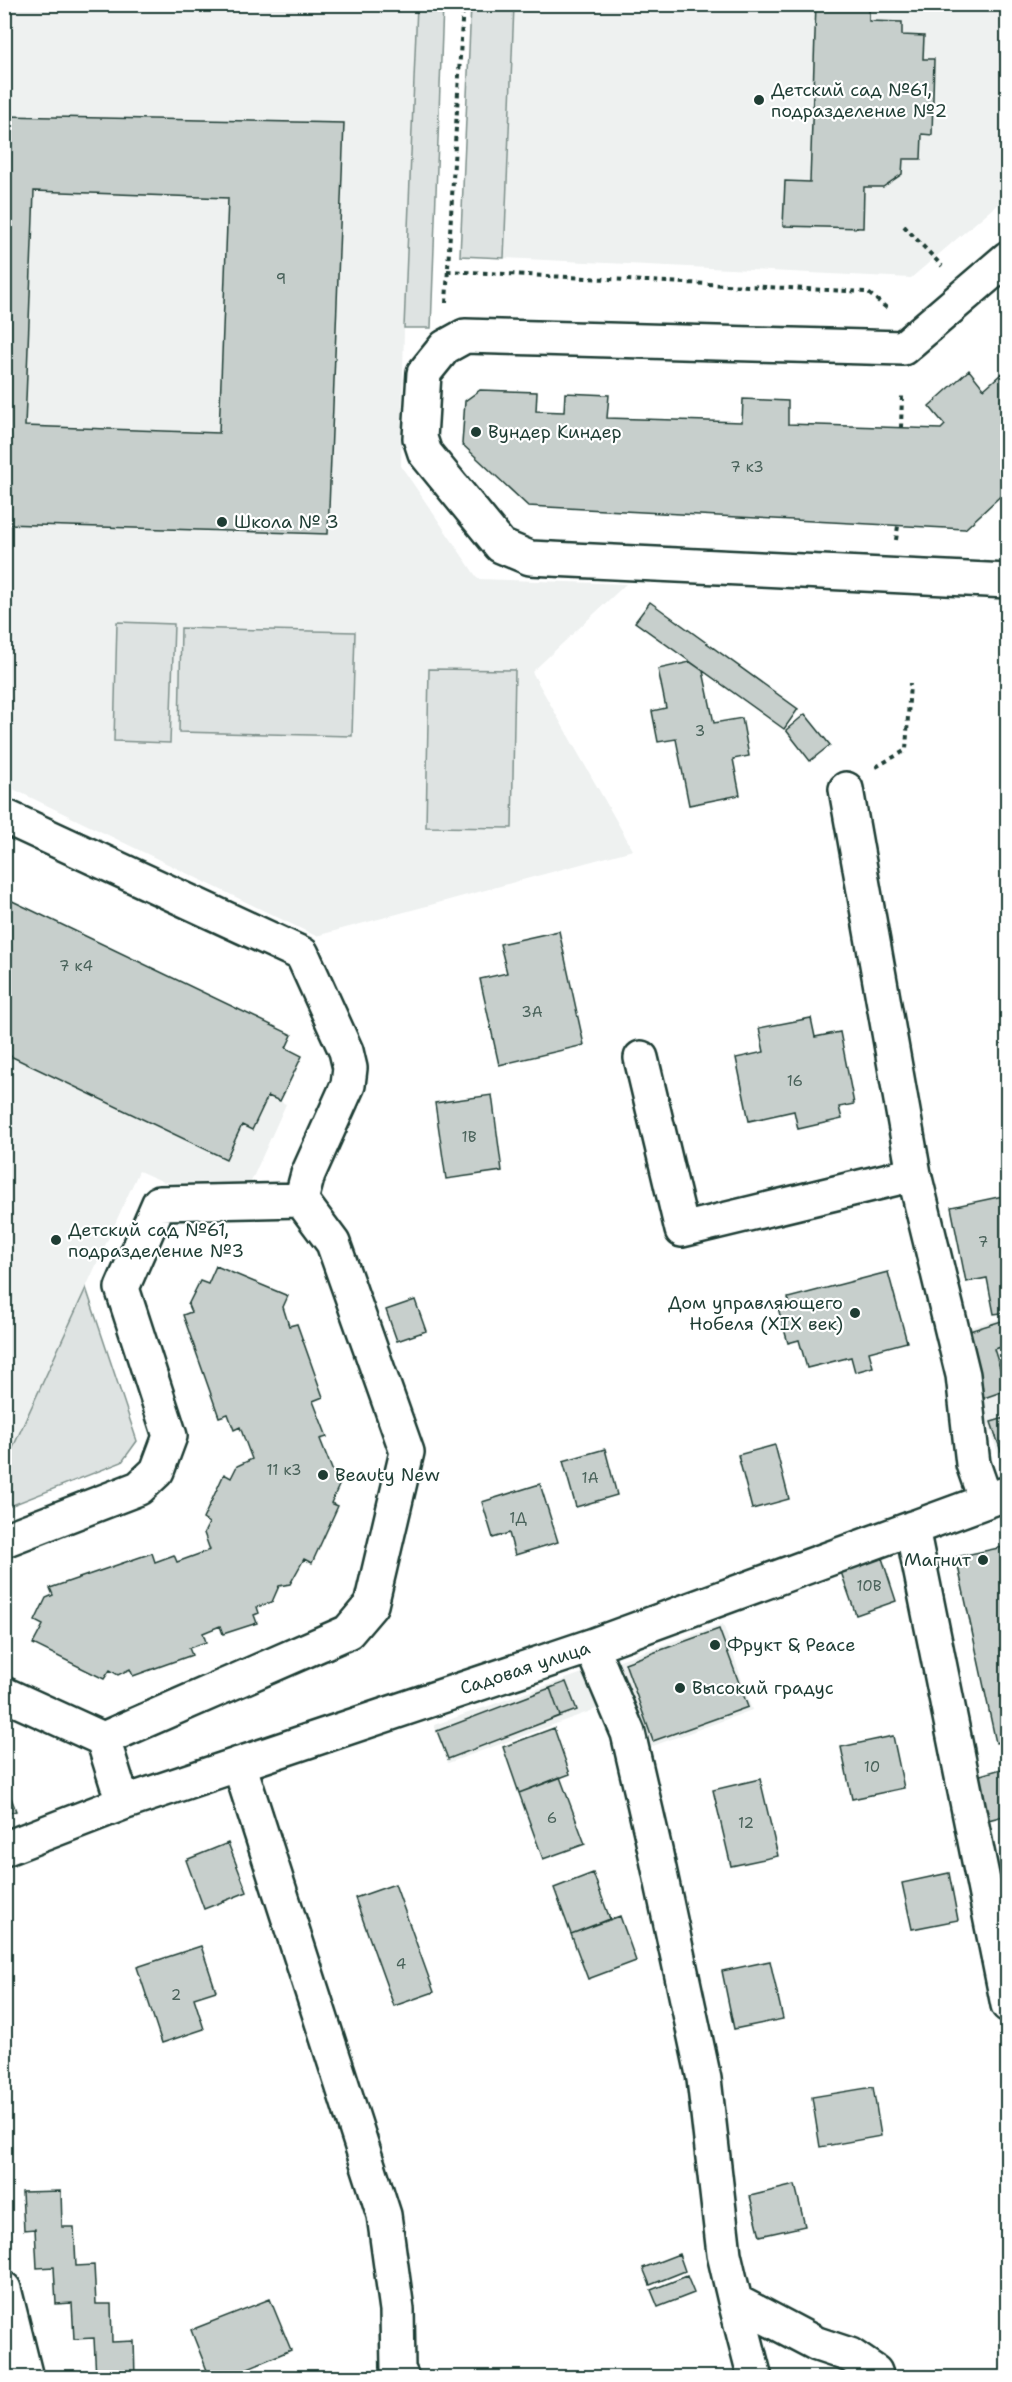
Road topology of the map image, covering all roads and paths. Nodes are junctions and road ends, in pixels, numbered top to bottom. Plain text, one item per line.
1 (463, 4) edge
2 (904, 226) dead end
3 (1008, 258) edge
4 (447, 271) junction
5 (946, 271) dead end
6 (894, 313) dead end
7 (445, 347) junction
8 (902, 395) dead end
9 (901, 428) dead end
10 (1008, 581) edge
11 (910, 683) dead end
12 (846, 789) joint
13 (4, 816) edge
14 (641, 1058) dead end
15 (914, 1174) junction
16 (301, 1200) junction
17 (997, 1497) edge
18 (912, 1528) junction
19 (4, 1540) edge
20 (591, 1646) junction
21 (4, 1694) edge
22 (103, 1739) junction
23 (239, 1764) junction
24 (123, 1803) junction
25 (4, 1849) edge
26 (1008, 2005) edge
27 (4, 2289) edge
28 (735, 2301) junction
29 (26, 2378) edge
30 (402, 2378) edge
31 (755, 2378) edge
32 (877, 2378) edge

1 - 4 path
2 - 5 path
3 - 7 street
4 - 6 path
4 - 7 path
7 - 10 street
8 - 9 path
11 - 12 path
12 - 15 street
13 - 16 street
14 - 15 street
15 - 17 street
16 - 19 street
16 - 22 street
17 - 18 street, Садовая улица
18 - 20 street, Садовая улица
18 - 26 street
20 - 23 street, Садовая улица
20 - 28 street
21 - 22 street
22 - 24 street
23 - 24 street, Садовая улица
23 - 30 street
24 - 25 street, Садовая улица
27 - 29 street
28 - 31 street
28 - 32 street

